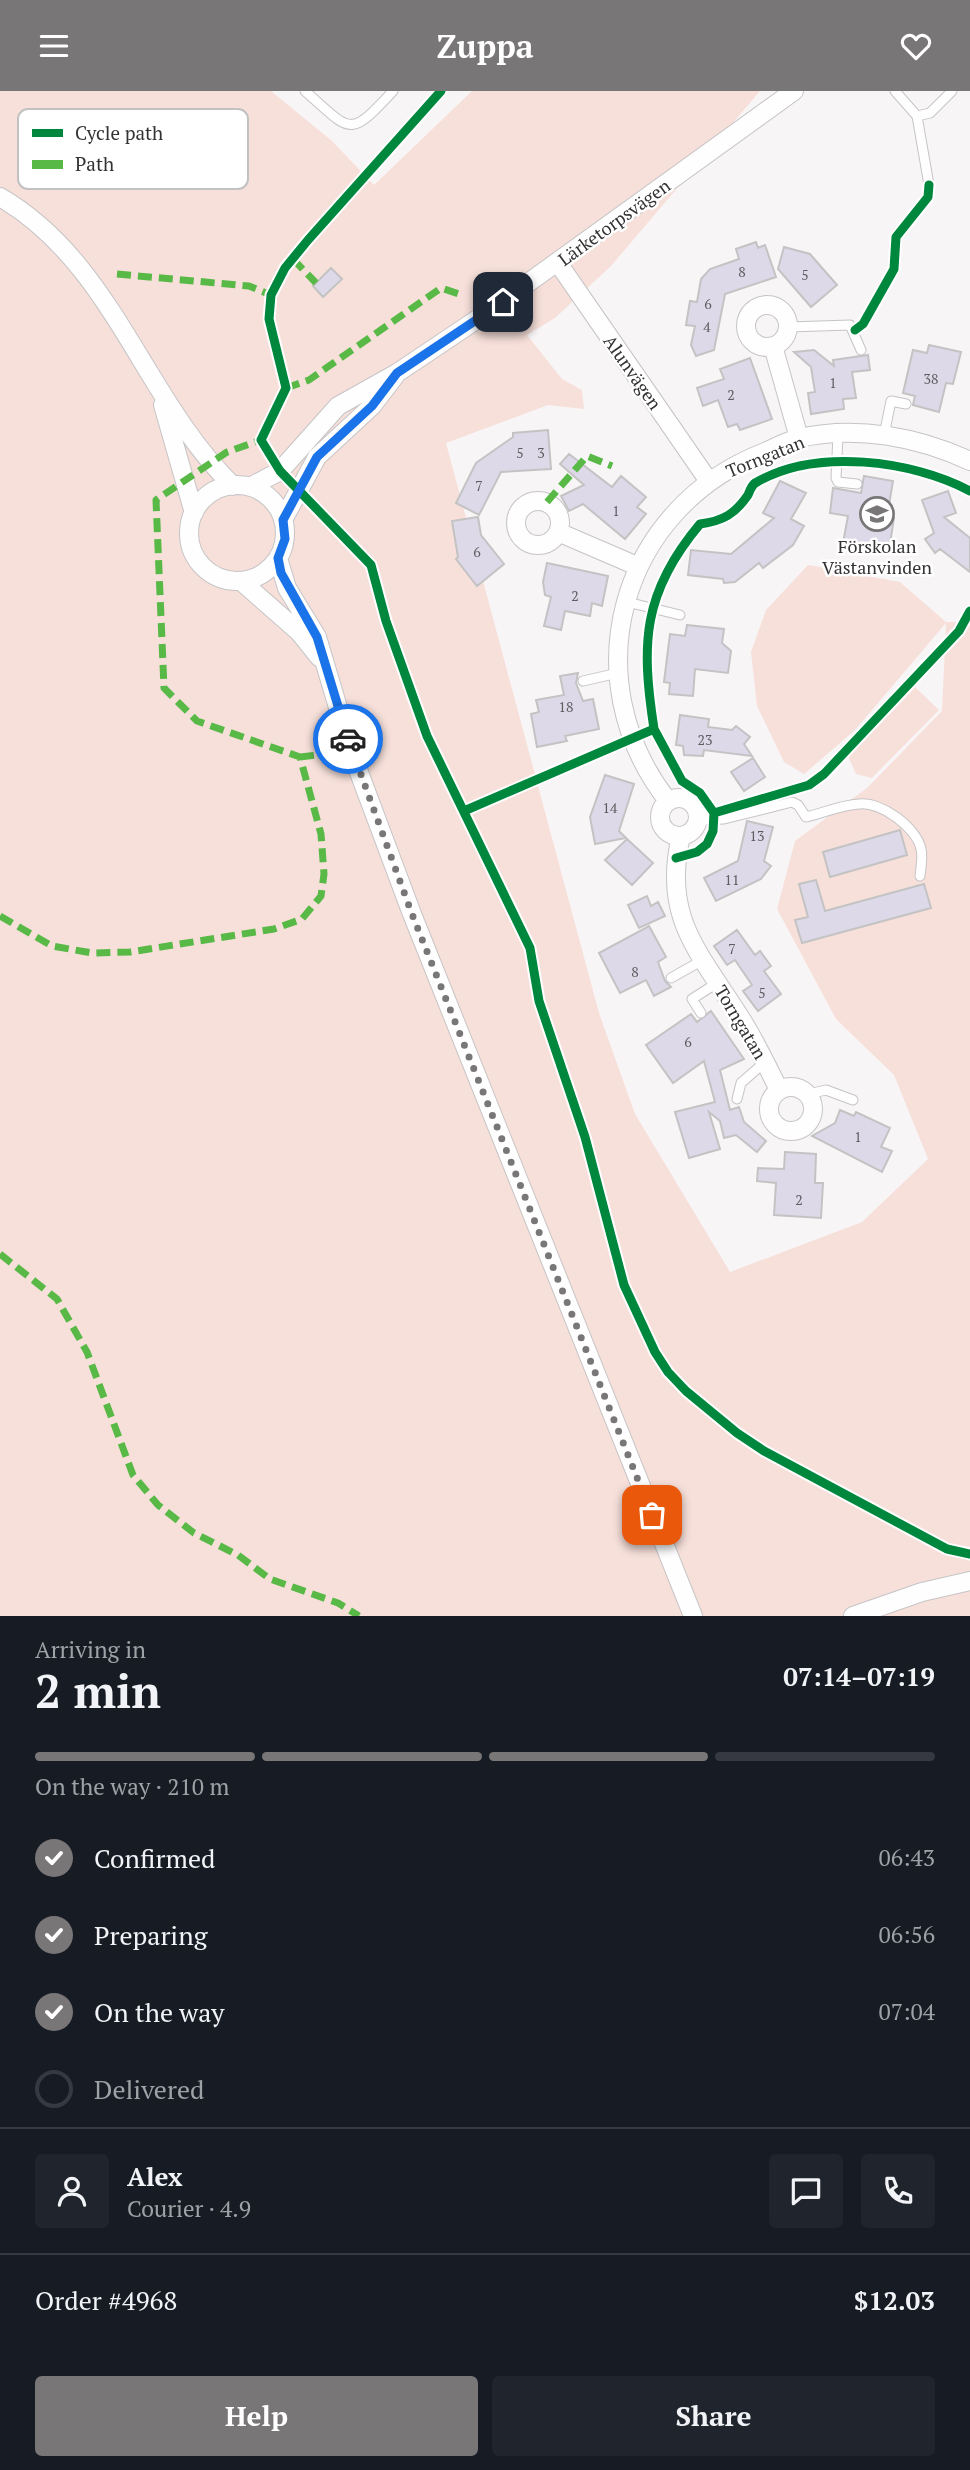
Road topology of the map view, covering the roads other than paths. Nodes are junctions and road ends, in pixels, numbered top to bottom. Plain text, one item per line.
1 (305, 91) edge
2 (393, 91) edge
3 (794, 91) edge
4 (895, 91) edge
5 (952, 91) edge
6 (917, 116) junction
7 (929, 185) dead end
8 (0, 197) edge
9 (558, 263) junction
10 (789, 327) junction
11 (773, 346) junction
12 (861, 350) dead end
13 (397, 373) junction
14 (157, 384) junction
15 (906, 404) dead end
16 (838, 435) junction
17 (884, 435) junction
18 (799, 438) junction
19 (970, 461) edge
20 (708, 480) junction
21 (857, 484) dead end
22 (242, 487) junction
23 (194, 513) junction
24 (283, 520) junction
25 (558, 532) dead end
26 (278, 558) junction
27 (638, 566) junction
28 (241, 581) junction
29 (627, 602) junction
30 (680, 615) dead end
31 (323, 662) junction
32 (618, 673) junction
33 (583, 681) dead end
34 (668, 801) junction
35 (698, 820) junction
36 (681, 836) junction
37 (920, 876) dead end
38 (701, 961) junction
39 (671, 978) dead end
40 (716, 983) junction
41 (702, 1013) dead end
42 (765, 1062) junction
43 (779, 1090) junction
44 (808, 1094) junction
45 (737, 1099) dead end
46 (853, 1100) dead end
47 (970, 1581) edge
48 (693, 1616) edge
49 (853, 1616) edge

1 - 2 lane
3 - 9 street, Lärketorpsvägen
4 - 6 lane
5 - 6 lane
6 - 7 lane
8 - 14 street
9 - 13 street, Lärketorpsvägen
9 - 20 street, Alunvägen
10 - 11 street
10 - 11 street
10 - 12 lane
11 - 18 street
13 - 22 street
13 - 24 street
14 - 22 street
14 - 23 street
15 - 17 lane
16 - 17 street, Torngatan
16 - 18 street, Torngatan
16 - 21 lane
17 - 19 street, Torngatan
18 - 20 street, Torngatan
20 - 27 street, Torngatan
22 - 23 street
22 - 24 street
23 - 28 street
24 - 26 street
25 - 27 street
26 - 28 street
26 - 31 street
27 - 29 street, Torngatan
28 - 31 street
29 - 30 lane
29 - 32 street, Torngatan
31 - 48 street
32 - 33 lane
32 - 34 street, Torngatan
34 - 35 street
34 - 36 street
35 - 36 street
35 - 37 lane
36 - 38 street, Torngatan
38 - 39 lane
38 - 40 street, Torngatan
40 - 41 lane
40 - 42 street, Torngatan
42 - 43 street, Torngatan
42 - 45 lane
43 - 44 street
43 - 44 street
44 - 46 lane
47 - 49 street

